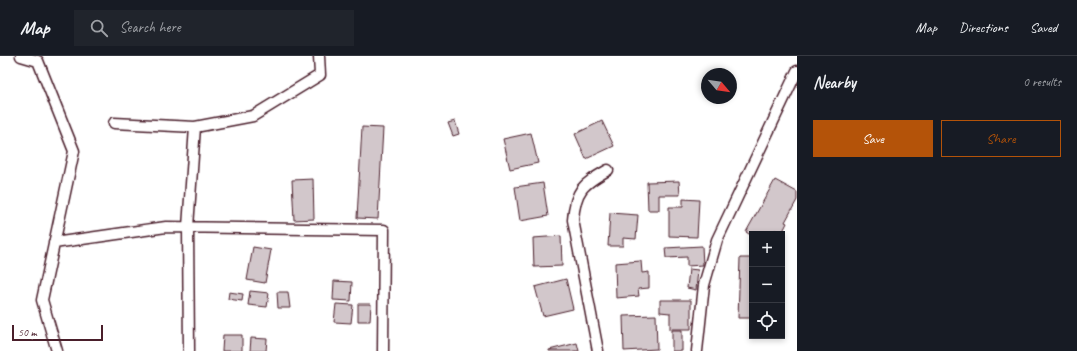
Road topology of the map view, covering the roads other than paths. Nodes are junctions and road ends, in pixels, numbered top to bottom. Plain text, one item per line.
1 (21, 56) edge
2 (319, 56) edge
3 (797, 71) edge
4 (114, 123) dead end
5 (195, 127) junction
6 (608, 170) dead end
7 (188, 228) junction
8 (54, 243) junction
9 (57, 351) edge
10 (189, 351) edge
11 (383, 351) edge
12 (598, 351) edge
13 (697, 351) edge

1 - 8 street
2 - 5 street
3 - 13 street
4 - 5 street
5 - 7 street
6 - 12 street
7 - 8 street
7 - 10 street
7 - 11 street
8 - 9 street

